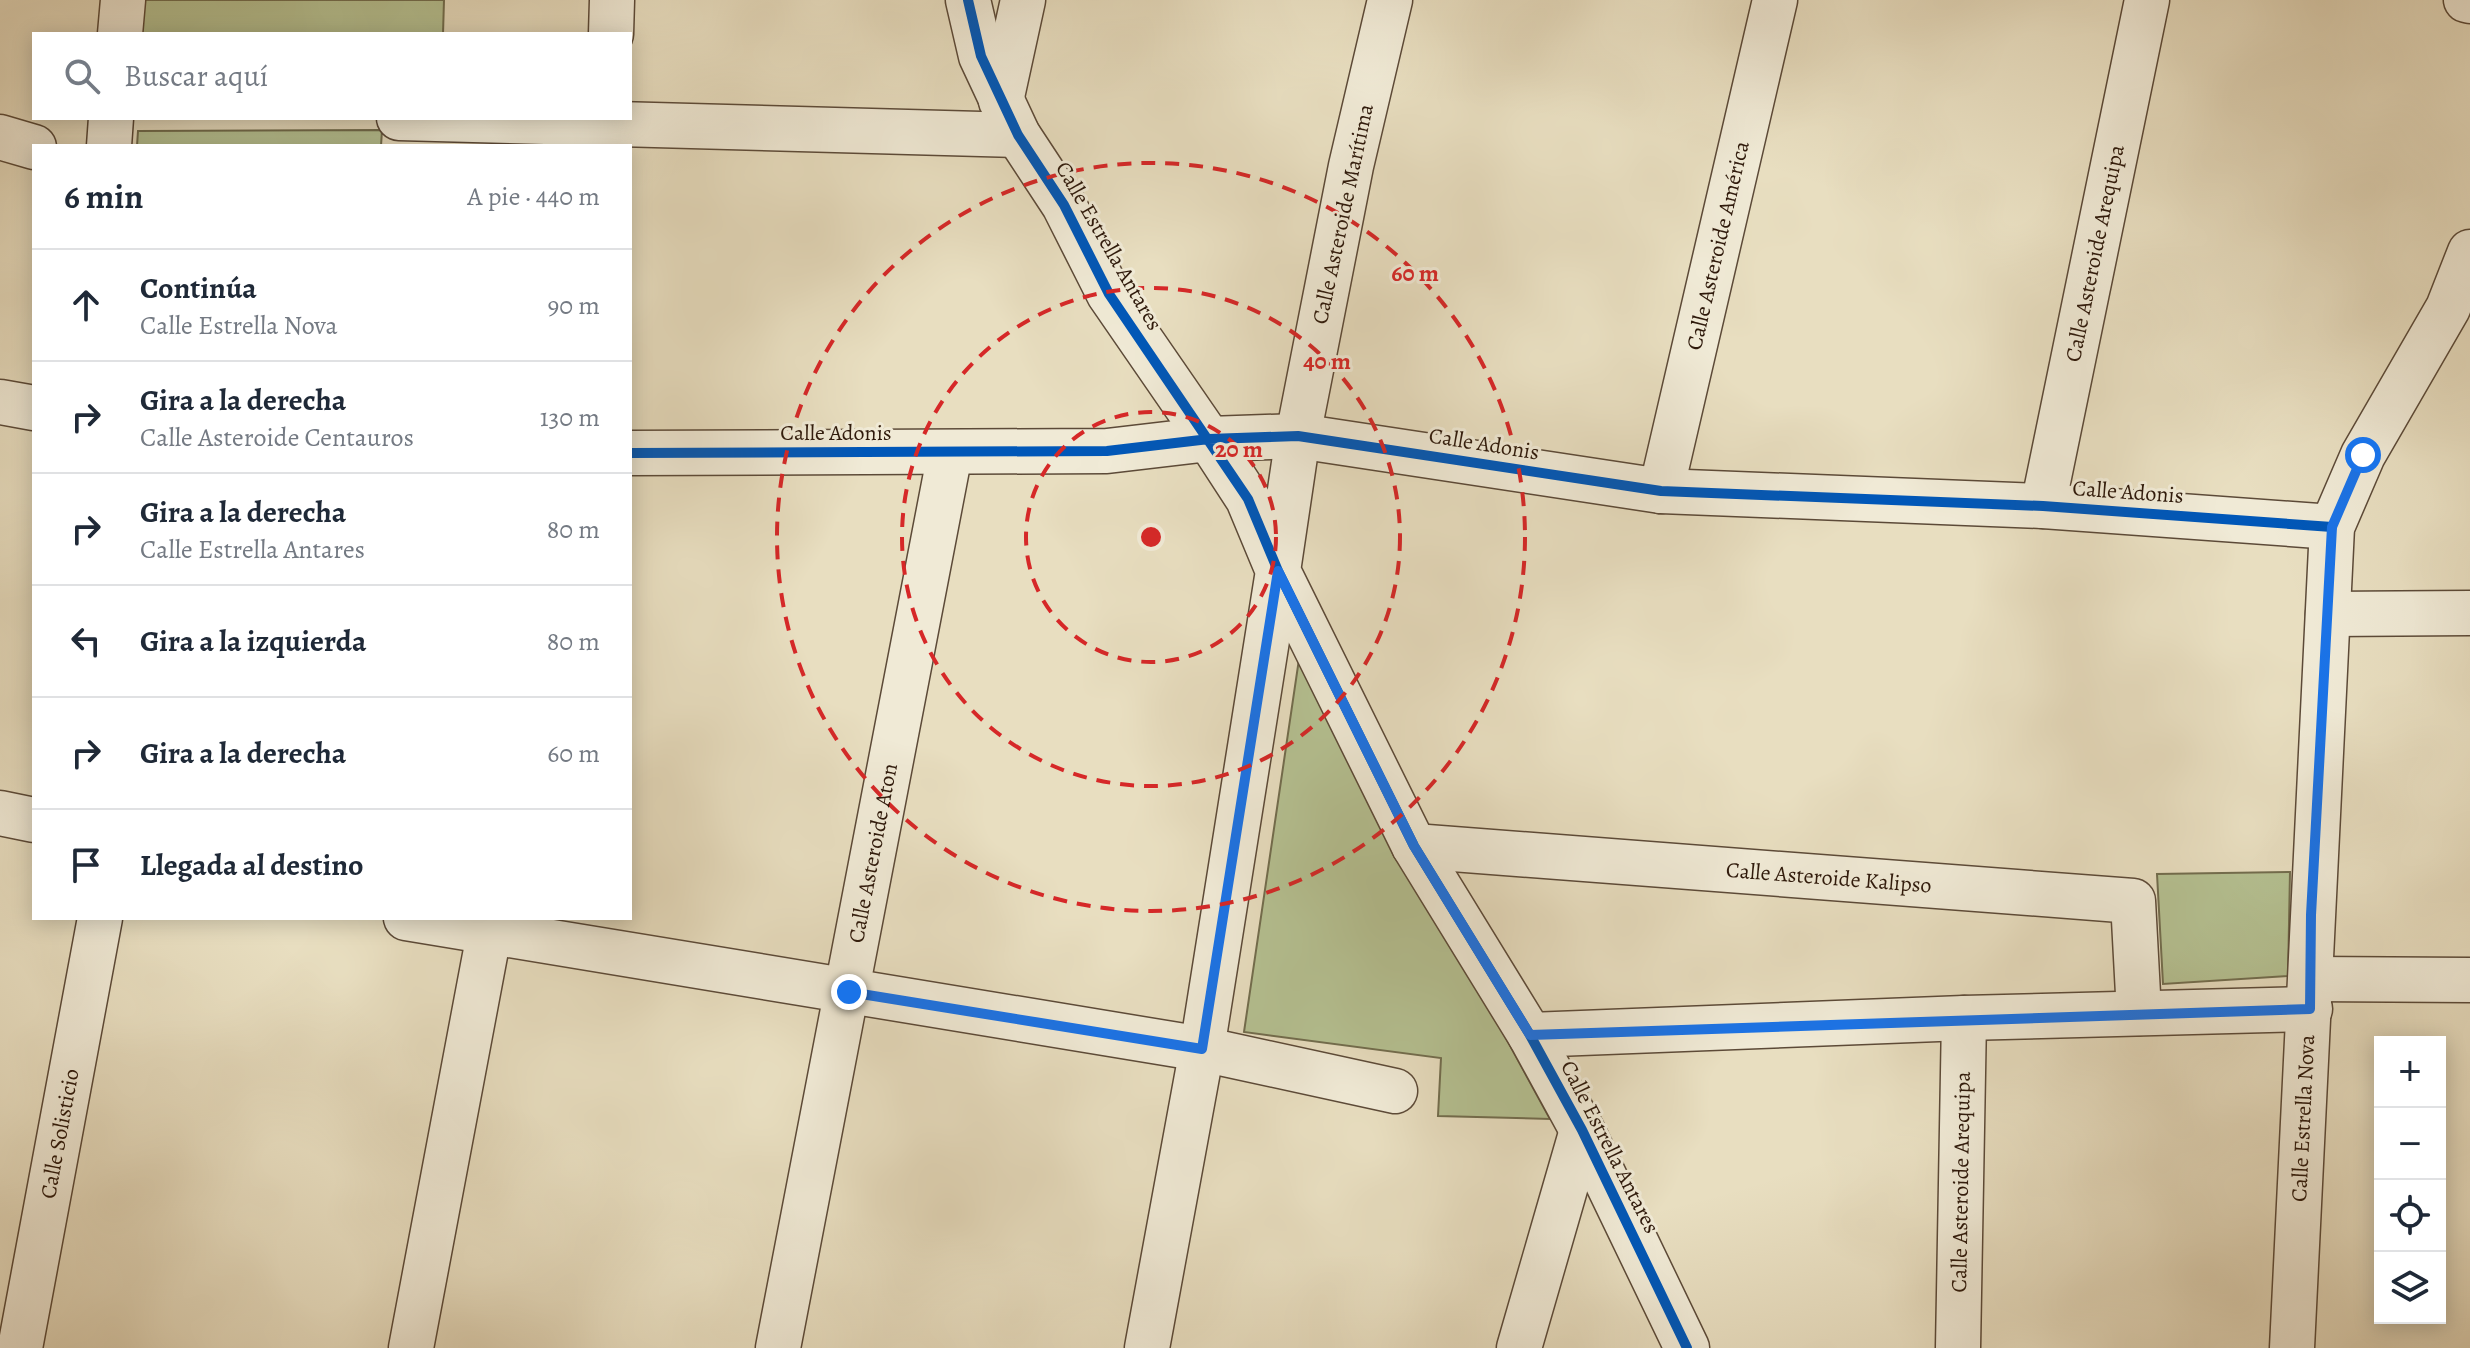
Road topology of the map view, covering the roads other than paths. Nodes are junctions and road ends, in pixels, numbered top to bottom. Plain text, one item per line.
1 (123, 0) edge
2 (612, 0) edge
3 (968, 0) edge
4 (1023, 0) edge
5 (1390, 0) edge
6 (1775, 0) edge
7 (2147, 0) edge
8 (120, 32) edge
9 (611, 32) edge
10 (1010, 118) junction
11 (111, 120) edge
12 (437, 120) edge
13 (607, 129) edge
14 (0, 137) edge
15 (109, 144) edge
16 (32, 146) edge
17 (2470, 252) edge
18 (0, 402) edge
19 (32, 408) edge
20 (1298, 436) junction
21 (1209, 439) junction
22 (632, 453) edge
23 (950, 453) junction
24 (1661, 491) junction
25 (2043, 506) junction
26 (2332, 527) junction
27 (1278, 571) junction
28 (2470, 613) edge
29 (2328, 614) junction
30 (0, 813) edge
31 (32, 820) edge
32 (1414, 846) junction
33 (100, 920) edge
34 (427, 920) edge
35 (491, 926) edge
36 (2470, 980) edge
37 (849, 992) junction
38 (2310, 994) junction
39 (2139, 1013) junction
40 (1964, 1018) junction
41 (1530, 1035) junction
42 (1202, 1049) junction
43 (1395, 1091) dead end
44 (1582, 1130) junction
45 (20, 1348) edge
46 (411, 1348) edge
47 (778, 1348) edge
48 (1147, 1348) edge
49 (1519, 1348) edge
50 (1687, 1348) edge
51 (1958, 1348) edge
52 (2292, 1348) edge

1 - 8 street
2 - 9 street
3 - 10 street, Calle Estrella Antares
4 - 10 street
5 - 20 street, Calle Asteroide Marítima
6 - 24 street, Calle Asteroide América
7 - 25 street, Calle Asteroide Arequipa
10 - 13 street
10 - 21 street, Calle Estrella Antares
11 - 15 street
12 - 13 street
14 - 16 street
17 - 26 street, Calle Estrella Nova
18 - 19 street
20 - 21 street, Calle Adonis
20 - 24 street, Calle Adonis
20 - 27 street, Calle Asteroide Marítima
21 - 23 street, Calle Adonis
21 - 27 street, Calle Estrella Antares
22 - 23 street, Calle Adonis
23 - 37 street, Calle Asteroide Aton
24 - 25 street, Calle Adonis
25 - 26 street, Calle Adonis
26 - 29 street, Calle Estrella Nova
27 - 32 street, Calle Estrella Antares
27 - 42 street, Calle Asteroide Marítima
28 - 29 street
29 - 38 street, Calle Estrella Nova
30 - 31 street
32 - 39 street, Calle Asteroide Kalipso
32 - 41 street, Calle Estrella Antares
33 - 45 street, Calle Solisticio
34 - 35 street
35 - 37 street
35 - 46 street
36 - 38 street
37 - 42 street
37 - 47 street, Calle Asteroide Aton
38 - 39 street
38 - 52 street, Calle Estrella Nova
39 - 40 street
40 - 41 street
40 - 51 street, Calle Asteroide Arequipa
41 - 44 street, Calle Estrella Antares
42 - 43 street
42 - 48 street, Calle Asteroide Marítima
44 - 49 street
44 - 50 street, Calle Estrella Antares

